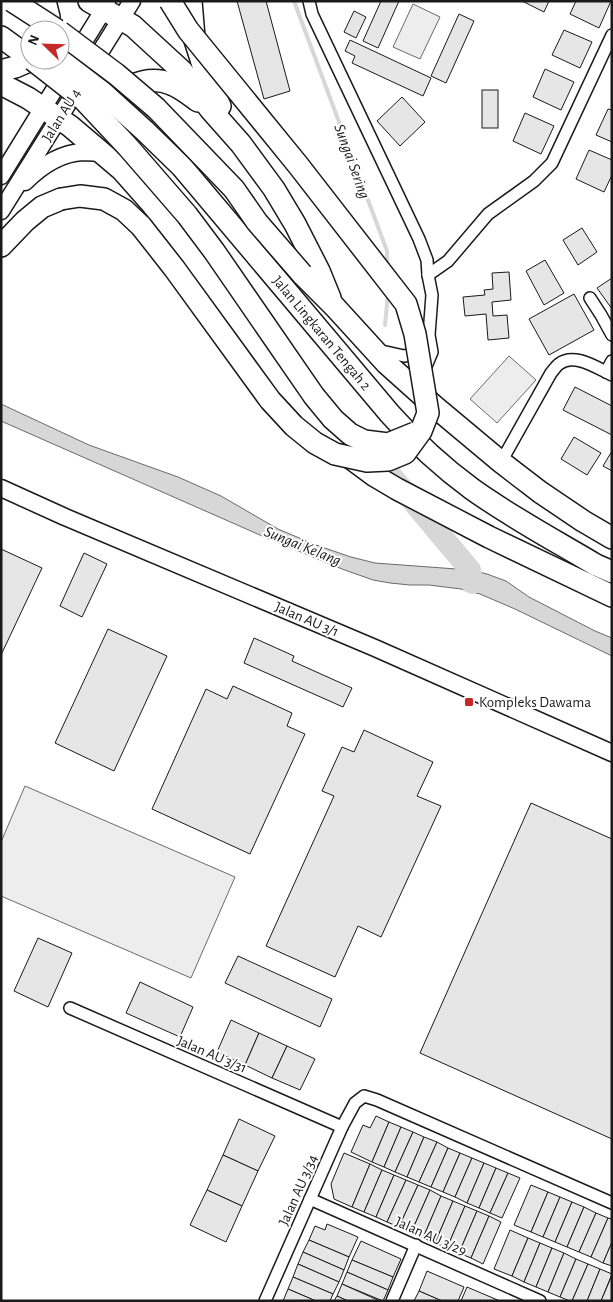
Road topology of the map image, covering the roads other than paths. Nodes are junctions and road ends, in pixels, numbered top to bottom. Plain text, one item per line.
1 (12, 1) edge
2 (45, 1) edge
3 (170, 1) edge
4 (191, 1) edge
5 (309, 1) edge
6 (110, 6) edge
7 (42, 20) edge
8 (49, 20) edge
9 (1, 22) edge
10 (20, 33) edge
11 (612, 35) edge
12 (1, 36) edge
13 (70, 39) edge
14 (20, 51) edge
15 (20, 65) edge
16 (70, 68) edge
17 (1, 70) edge
18 (45, 70) edge
19 (1, 84) edge
20 (210, 109) junction
21 (51, 113) junction
22 (241, 144) junction
23 (103, 153) junction
24 (122, 170) junction
25 (1, 176) edge
26 (5, 205) edge
27 (1, 246) edge
28 (428, 275) junction
29 (590, 298) dead end
30 (334, 306) junction
31 (429, 335) junction
32 (612, 335) edge
33 (375, 350) junction
34 (612, 361) edge
35 (609, 374) edge
36 (434, 406) junction
37 (421, 431) junction
38 (501, 462) junction
39 (1, 488) edge
40 (612, 538) edge
41 (612, 572) edge
42 (612, 596) edge
43 (612, 753) edge
44 (70, 1008) dead end
45 (342, 1127) junction
46 (310, 1199) junction
47 (612, 1203) edge
48 (416, 1245) junction
49 (521, 1297) edge
50 (265, 1301) edge
51 (392, 1301) edge
52 (540, 1301) edge

1 - 7 highway, Jalan Lingkaran Tengah 2, bridge
2 - 8 highway
3 - 37 highway, bridge
4 - 22 highway
5 - 28 street
6 - 20 highway
6 - 21 main road, Jalan AU 4
9 - 10 highway
11 - 28 street
12 - 14 highway
13 - 30 highway, Jalan Lingkaran Tengah 2, bridge
15 - 17 highway
16 - 41 highway, Jalan Lingkaran Tengah 2, bridge
18 - 37 highway, bridge
19 - 21 highway
20 - 22 highway
20 - 24 highway
21 - 23 highway
21 - 25 main road, Jalan AU 4
21 - 26 main road, Jalan AU 4
22 - 30 highway
23 - 24 highway
23 - 26 main road
24 - 42 highway, bridge
27 - 37 highway, bridge
28 - 31 street
29 - 32 street
30 - 33 highway, Jalan Lingkaran Tengah 2
31 - 33 street
31 - 36 street
33 - 36 highway, Jalan Lingkaran Tengah 2
34 - 35 street
35 - 38 street
36 - 38 highway, Jalan Lingkaran Tengah 2
38 - 40 highway, Jalan Lingkaran Tengah 2
39 - 43 main road, Jalan AU 3/1
44 - 45 street, Jalan AU 3/31
45 - 46 street, Jalan AU 3/34
45 - 47 street, Jalan AU 3/34
46 - 48 street, Jalan AU 3/29
46 - 50 street, Jalan AU 3/34
48 - 49 street, Jalan AU 3/29
48 - 51 street
49 - 52 street, Jalan AU 3/29

